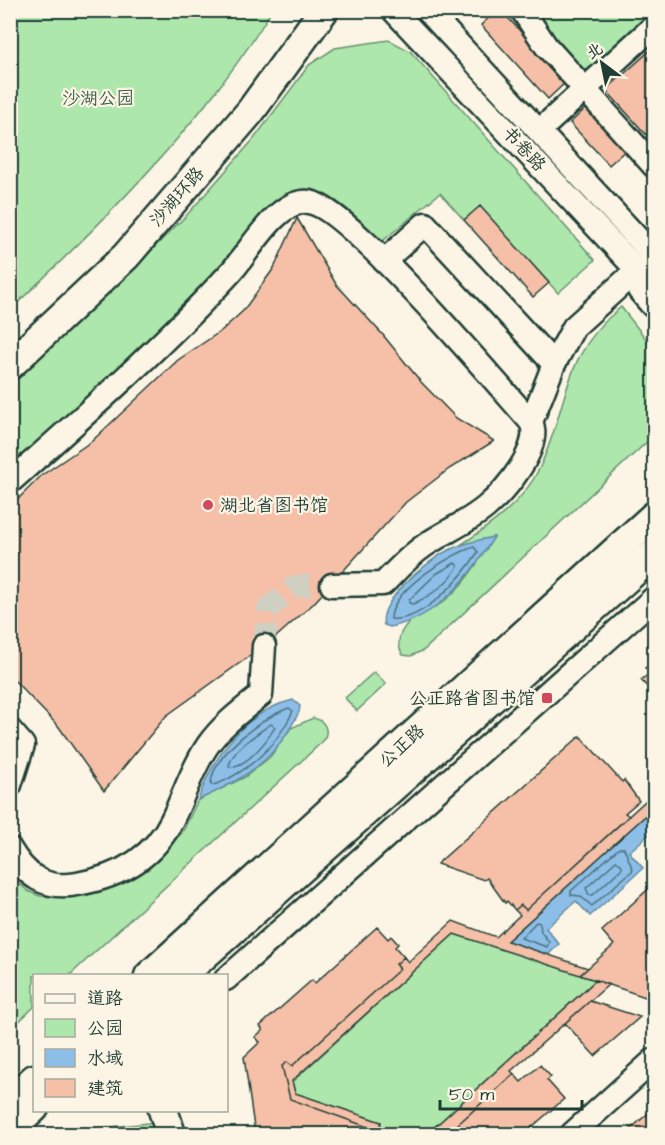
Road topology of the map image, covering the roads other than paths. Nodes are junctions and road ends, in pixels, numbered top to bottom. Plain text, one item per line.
1 (324, 10) edge
2 (393, 10) edge
3 (427, 10) edge
4 (522, 10) edge
5 (654, 26) edge
6 (585, 90) junction
7 (539, 131) junction
8 (654, 166) edge
9 (384, 261) junction
10 (647, 272) edge
11 (654, 303) edge
12 (554, 364) junction
13 (10, 365) edge
14 (531, 422) junction
15 (10, 482) edge
16 (654, 516) edge
17 (654, 554) edge
18 (332, 585) tunnel mouth
19 (654, 598) edge
20 (264, 646) tunnel mouth
21 (10, 730) edge
22 (12, 777) edge
23 (10, 849) edge
24 (150, 974) edge
25 (184, 974) edge
26 (228, 978) edge
27 (654, 1060) edge
28 (33, 1081) edge
29 (33, 1109) edge
30 (165, 1112) edge
31 (15, 1124) edge
32 (171, 1134) edge
33 (572, 1134) edge

1 - 13 main road, 沙湖环路
2 - 10 street, 书卷路
3 - 7 street, 书卷路
4 - 6 street
5 - 6 street
6 - 7 street
6 - 8 street
7 - 10 street, 书卷路
9 - 12 street
9 - 14 street
9 - 15 street
10 - 11 main road
10 - 12 street
12 - 14 street
14 - 18 street
16 - 24 main road, 公正路
17 - 25 main road, 公正路
19 - 26 street
20 - 23 street
21 - 22 street
27 - 33 street
28 - 31 main road
29 - 31 main road
30 - 32 main road

